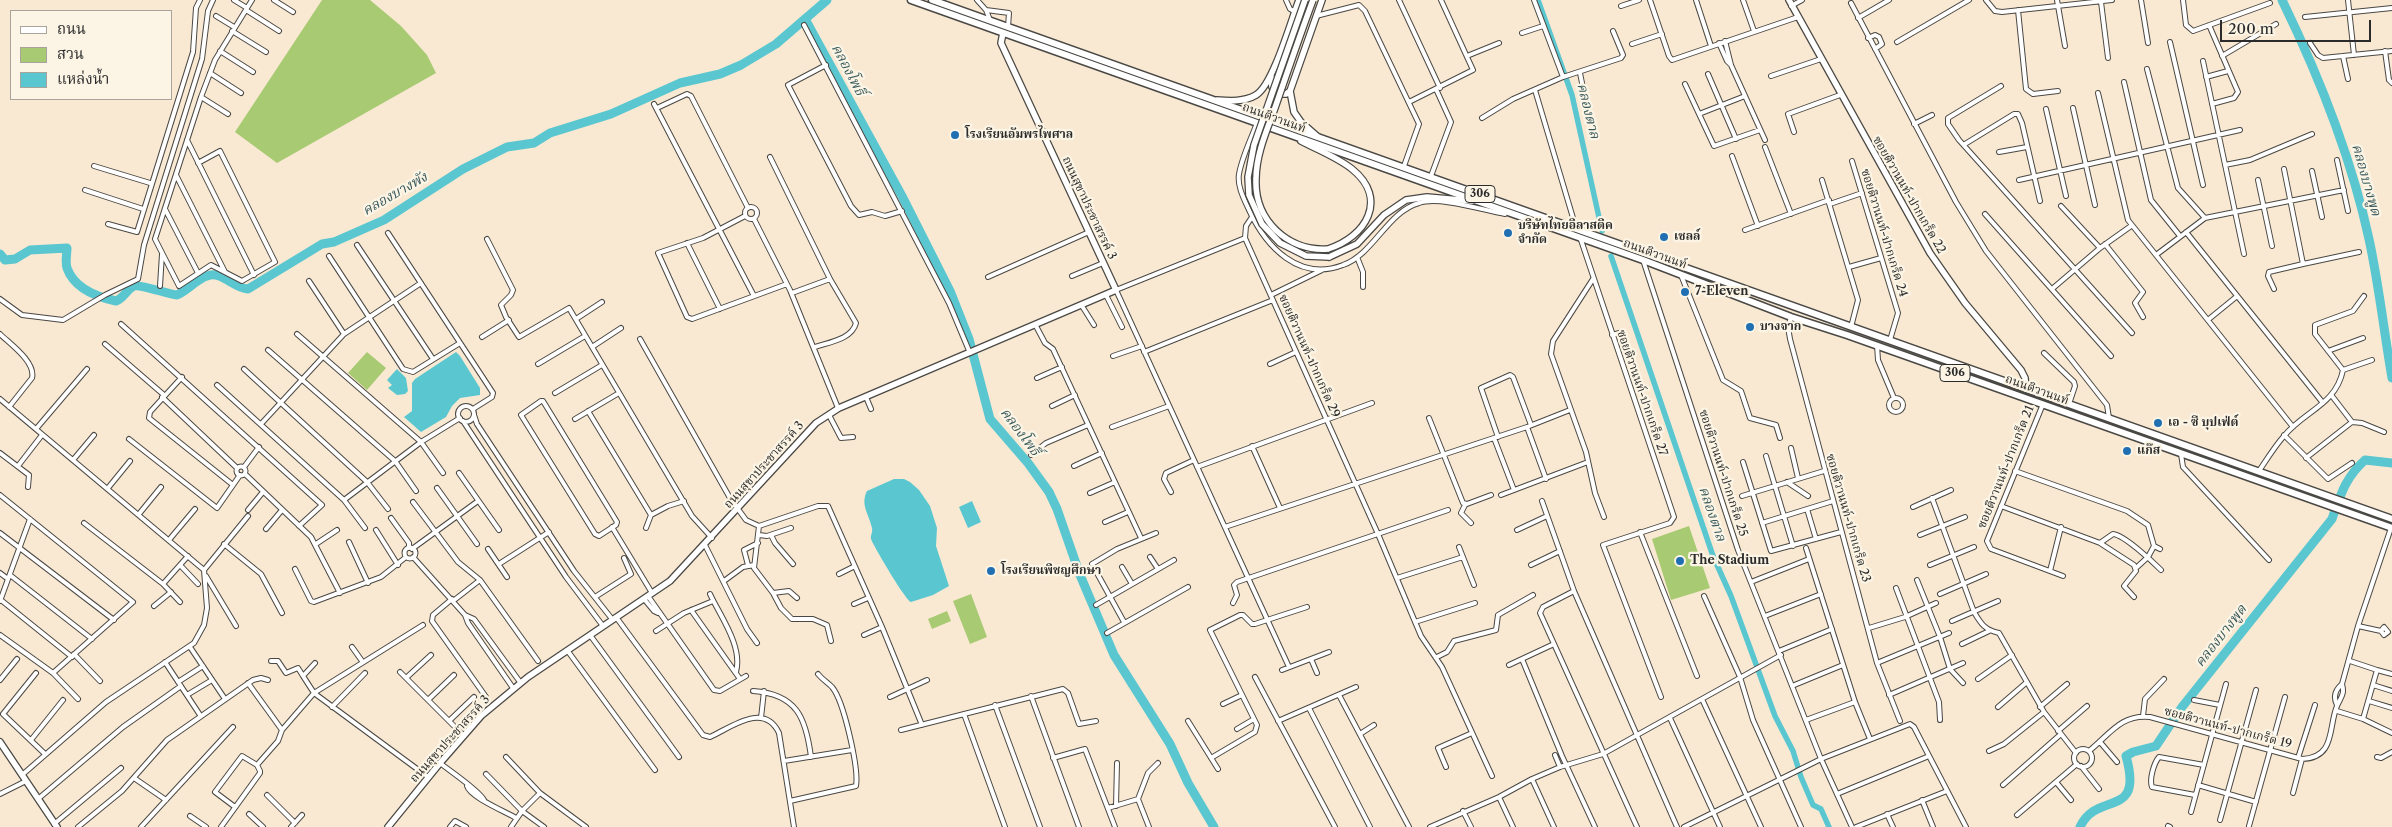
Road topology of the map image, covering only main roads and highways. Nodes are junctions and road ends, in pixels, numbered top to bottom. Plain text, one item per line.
1 (911, 0) edge
2 (932, 0) edge
3 (2026, 389) junction
4 (2024, 397) junction
5 (2392, 519) edge
6 (2391, 528) edge

1 - 4 main road, ถนนติวานนท์ / 306
2 - 3 main road, ถนนติวานนท์ / 306
3 - 4 main road
3 - 5 main road, ถนนติวานนท์ / 306
4 - 6 main road, ถนนติวานนท์ / 306

